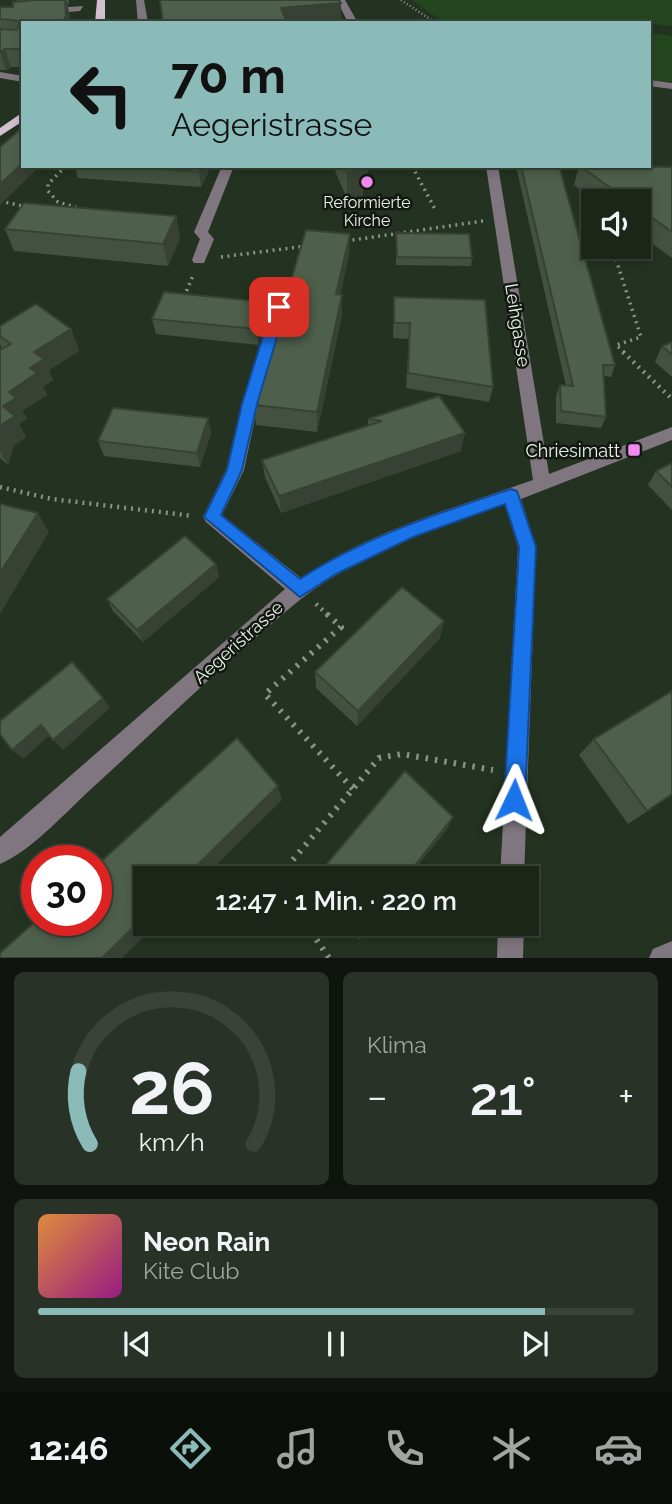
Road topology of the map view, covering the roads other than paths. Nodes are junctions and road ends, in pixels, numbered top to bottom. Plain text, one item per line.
1 (101, 0) edge
2 (140, 0) edge
3 (341, 0) edge
4 (80, 8) dead end
5 (0, 15) edge
6 (100, 21) edge
7 (143, 21) edge
8 (352, 21) edge
9 (0, 75) edge
10 (21, 79) edge
11 (651, 83) edge
12 (672, 86) edge
13 (21, 117) edge
14 (0, 133) edge
15 (227, 168) edge
16 (492, 168) edge
17 (199, 260) road end
18 (279, 307) dead end
19 (672, 433) edge
20 (542, 484) junction
21 (511, 496) junction
22 (300, 589) junction
23 (0, 852) edge
24 (512, 866) edge
25 (510, 936) edge
26 (672, 954) edge
27 (509, 958) edge
28 (662, 958) edge

1 - 6 main road
2 - 7 street
3 - 8 street
4 - 5 street
9 - 10 street
11 - 12 street
13 - 14 main road
15 - 17 street
16 - 20 street, Leihgasse
18 - 22 street
19 - 20 street, Aegeristrasse
20 - 21 street, Aegeristrasse
21 - 22 street, Aegeristrasse
21 - 24 street
22 - 23 street, Aegeristrasse
25 - 27 street
26 - 28 street

